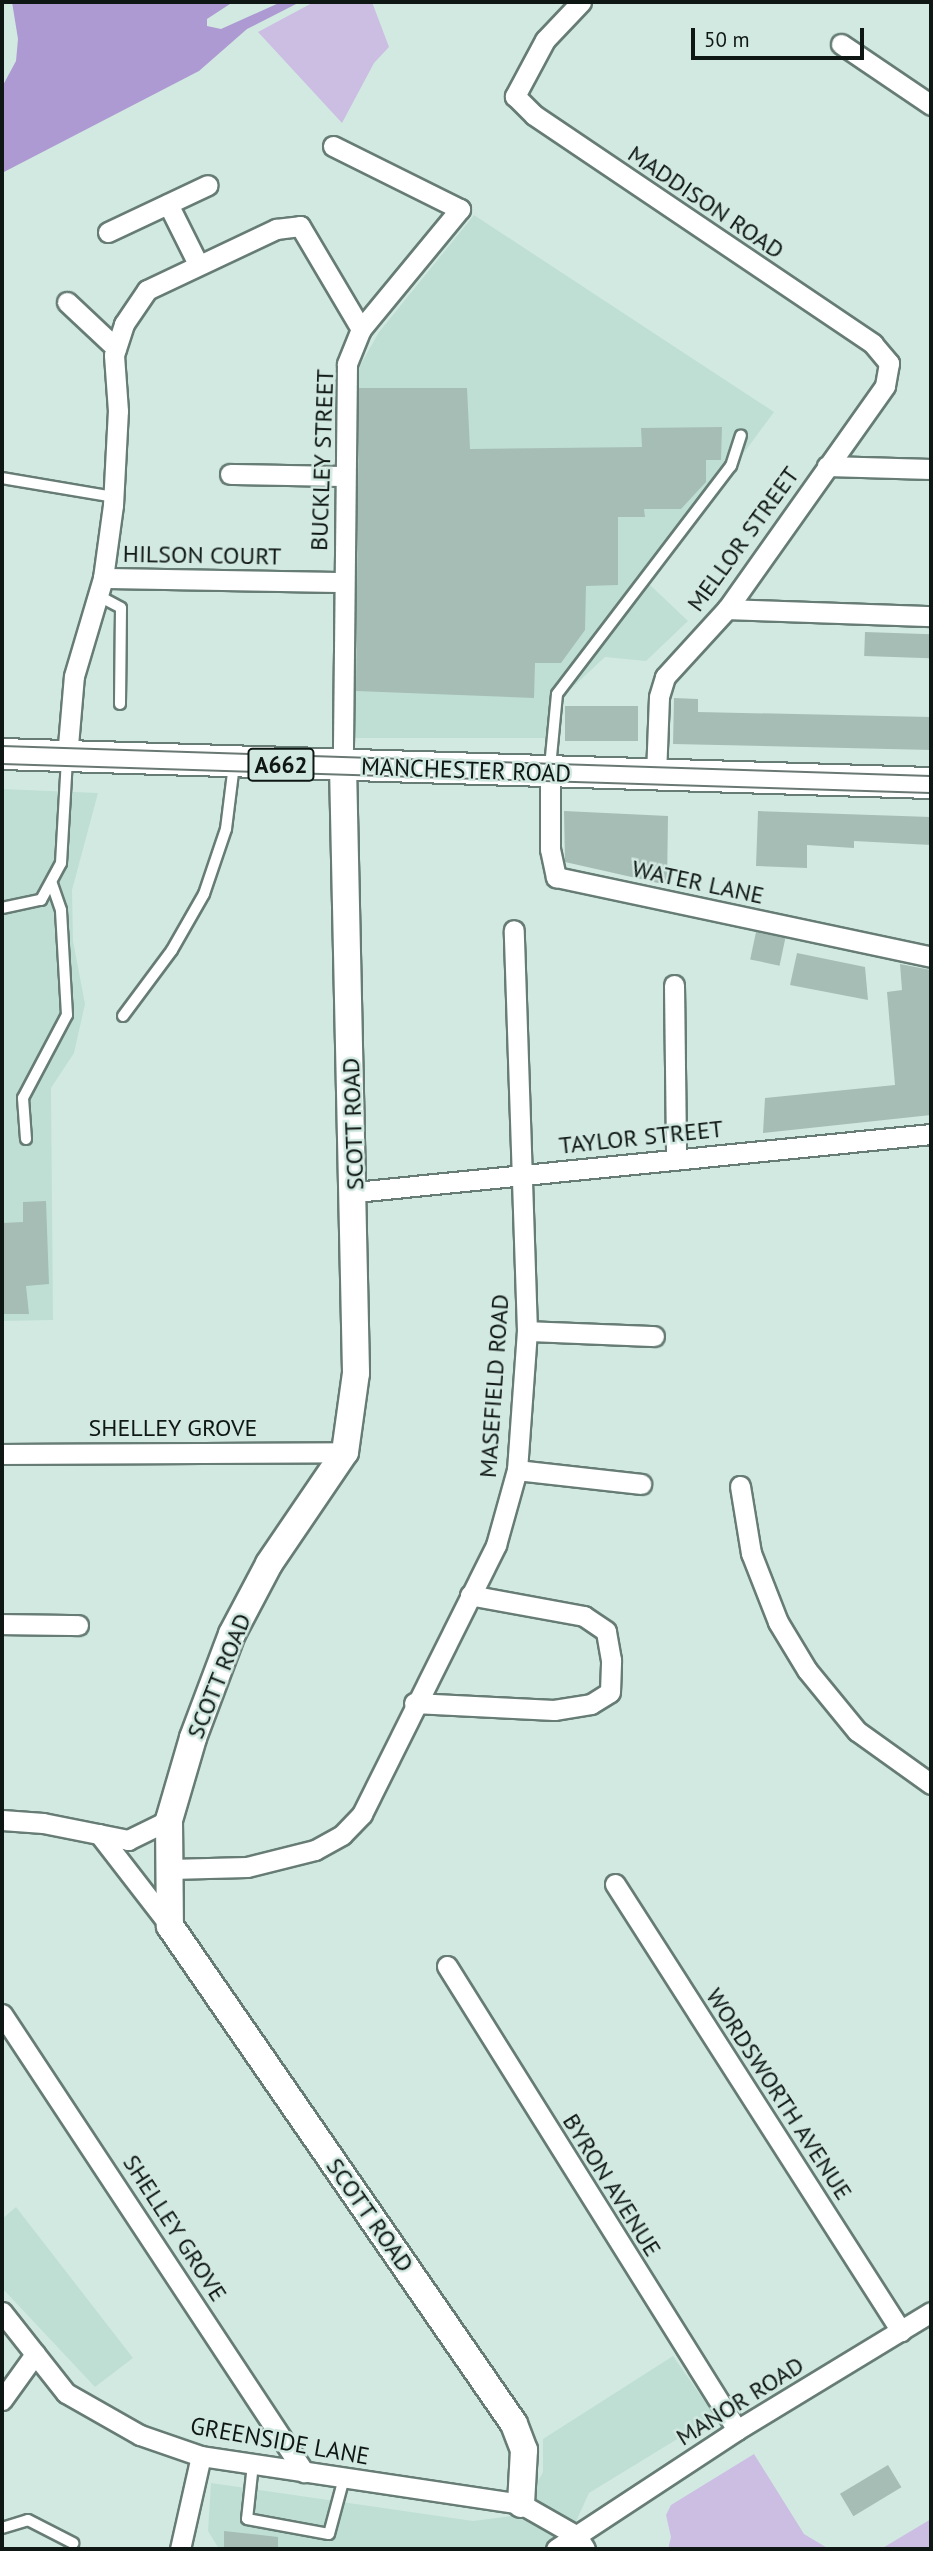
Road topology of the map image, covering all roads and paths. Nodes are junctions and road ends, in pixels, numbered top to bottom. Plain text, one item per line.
1 (581, 2) edge
2 (841, 44) dead end
3 (931, 105) edge
4 (333, 146) dead end
5 (208, 185) dead end
6 (168, 204) junction
7 (108, 232) dead end
8 (198, 264) junction
9 (67, 302) dead end
10 (361, 329) junction
11 (873, 344) joint
12 (116, 348) junction
13 (741, 436) dead end
14 (827, 466) junction
15 (931, 469) edge
16 (230, 474) dead end
17 (345, 476) junction
18 (2, 478) edge
19 (114, 497) junction
20 (342, 582) junction
21 (99, 586) junction
22 (727, 609) junction
23 (931, 616) edge
24 (120, 704) dead end
25 (2, 754) edge
26 (66, 757) junction
27 (234, 764) junction
28 (343, 766) junction
29 (550, 774) junction
30 (656, 775) junction
31 (931, 783) edge
32 (52, 884) junction
33 (2, 908) edge
34 (514, 930) dead end
35 (931, 957) edge
36 (674, 985) dead end
37 (123, 1016) dead end
38 (931, 1134) edge
39 (26, 1139) dead end
40 (676, 1157) junction
41 (522, 1173) junction
42 (355, 1192) junction
43 (527, 1331) junction
44 (654, 1336) dead end
45 (345, 1452) junction
46 (2, 1454) edge
47 (517, 1470) junction
48 (641, 1485) dead end
49 (740, 1486) dead end
50 (470, 1595) junction
51 (2, 1625) edge
52 (78, 1625) dead end
53 (414, 1703) junction
54 (931, 1784) edge
55 (2, 1820) edge
56 (169, 1820) junction
57 (99, 1834) junction
58 (170, 1869) junction
59 (615, 1884) dead end
60 (170, 1926) junction
61 (446, 1966) dead end
62 (2, 2014) edge
63 (2, 2312) edge
64 (931, 2312) edge
65 (901, 2331) junction
66 (35, 2354) junction
67 (2, 2400) edge
68 (737, 2430) junction
69 (201, 2456) junction
70 (253, 2464) junction
71 (304, 2472) junction
72 (344, 2478) junction
73 (521, 2504) junction
74 (2, 2528) edge
75 (73, 2543) dead end
76 (581, 2543) edge
77 (180, 2549) edge
78 (556, 2549) edge

1 - 11 street, MADDISON ROAD
2 - 3 street
4 - 10 street, BUCKLEY STREET
5 - 6 street
6 - 7 street
6 - 8 street
8 - 10 street
8 - 12 street
9 - 12 street
10 - 17 street, BUCKLEY STREET
11 - 14 street, MELLOR STREET
12 - 19 street
13 - 29 lane
14 - 15 street
14 - 22 street, MELLOR STREET
16 - 17 street
17 - 20 street, BUCKLEY STREET
18 - 19 lane
19 - 21 street
20 - 21 street, HILSON COURT
20 - 28 street, BUCKLEY STREET
21 - 24 lane
21 - 26 street
22 - 23 street
22 - 30 street, MELLOR STREET
25 - 26 main road, MANCHESTER ROAD / A662
26 - 27 main road, MANCHESTER ROAD / A662
26 - 32 lane
27 - 28 main road, MANCHESTER ROAD / A662
27 - 37 lane
28 - 29 main road, MANCHESTER ROAD / A662
28 - 42 street, SCOTT ROAD
29 - 30 main road, MANCHESTER ROAD / A662
29 - 35 street, WATER LANE
30 - 31 main road, MANCHESTER ROAD / A662
32 - 33 lane
32 - 39 lane
34 - 41 street, MASEFIELD ROAD
36 - 40 street
38 - 40 street, TAYLOR STREET
40 - 41 street, TAYLOR STREET
41 - 42 street, TAYLOR STREET
41 - 43 street, MASEFIELD ROAD
42 - 45 street, SCOTT ROAD
43 - 44 street
43 - 47 street, MASEFIELD ROAD
45 - 46 street, SHELLEY GROVE
45 - 56 street, SCOTT ROAD
47 - 48 street
47 - 50 street, MASEFIELD ROAD
49 - 54 street
50 - 53 street, MASEFIELD ROAD
50 - 53 street
51 - 52 street
53 - 58 street, MASEFIELD ROAD
55 - 57 street
56 - 57 street
56 - 58 street, SCOTT ROAD
57 - 60 street
58 - 60 street, SCOTT ROAD
59 - 65 street, WORDSWORTH AVENUE
60 - 73 street, SCOTT ROAD
61 - 68 street, BYRON AVENUE
62 - 71 street, SHELLEY GROVE
63 - 66 street, GREENSIDE LANE
64 - 65 street, MANOR ROAD
65 - 68 street, MANOR ROAD
66 - 67 street
66 - 69 street, GREENSIDE LANE
68 - 76 street, MANOR ROAD
69 - 70 street, GREENSIDE LANE
69 - 77 street
70 - 71 street, GREENSIDE LANE
70 - 72 lane
71 - 72 street, GREENSIDE LANE
72 - 73 street, GREENSIDE LANE
73 - 76 street, GREENSIDE LANE
74 - 75 lane
76 - 78 street, MANOR ROAD

